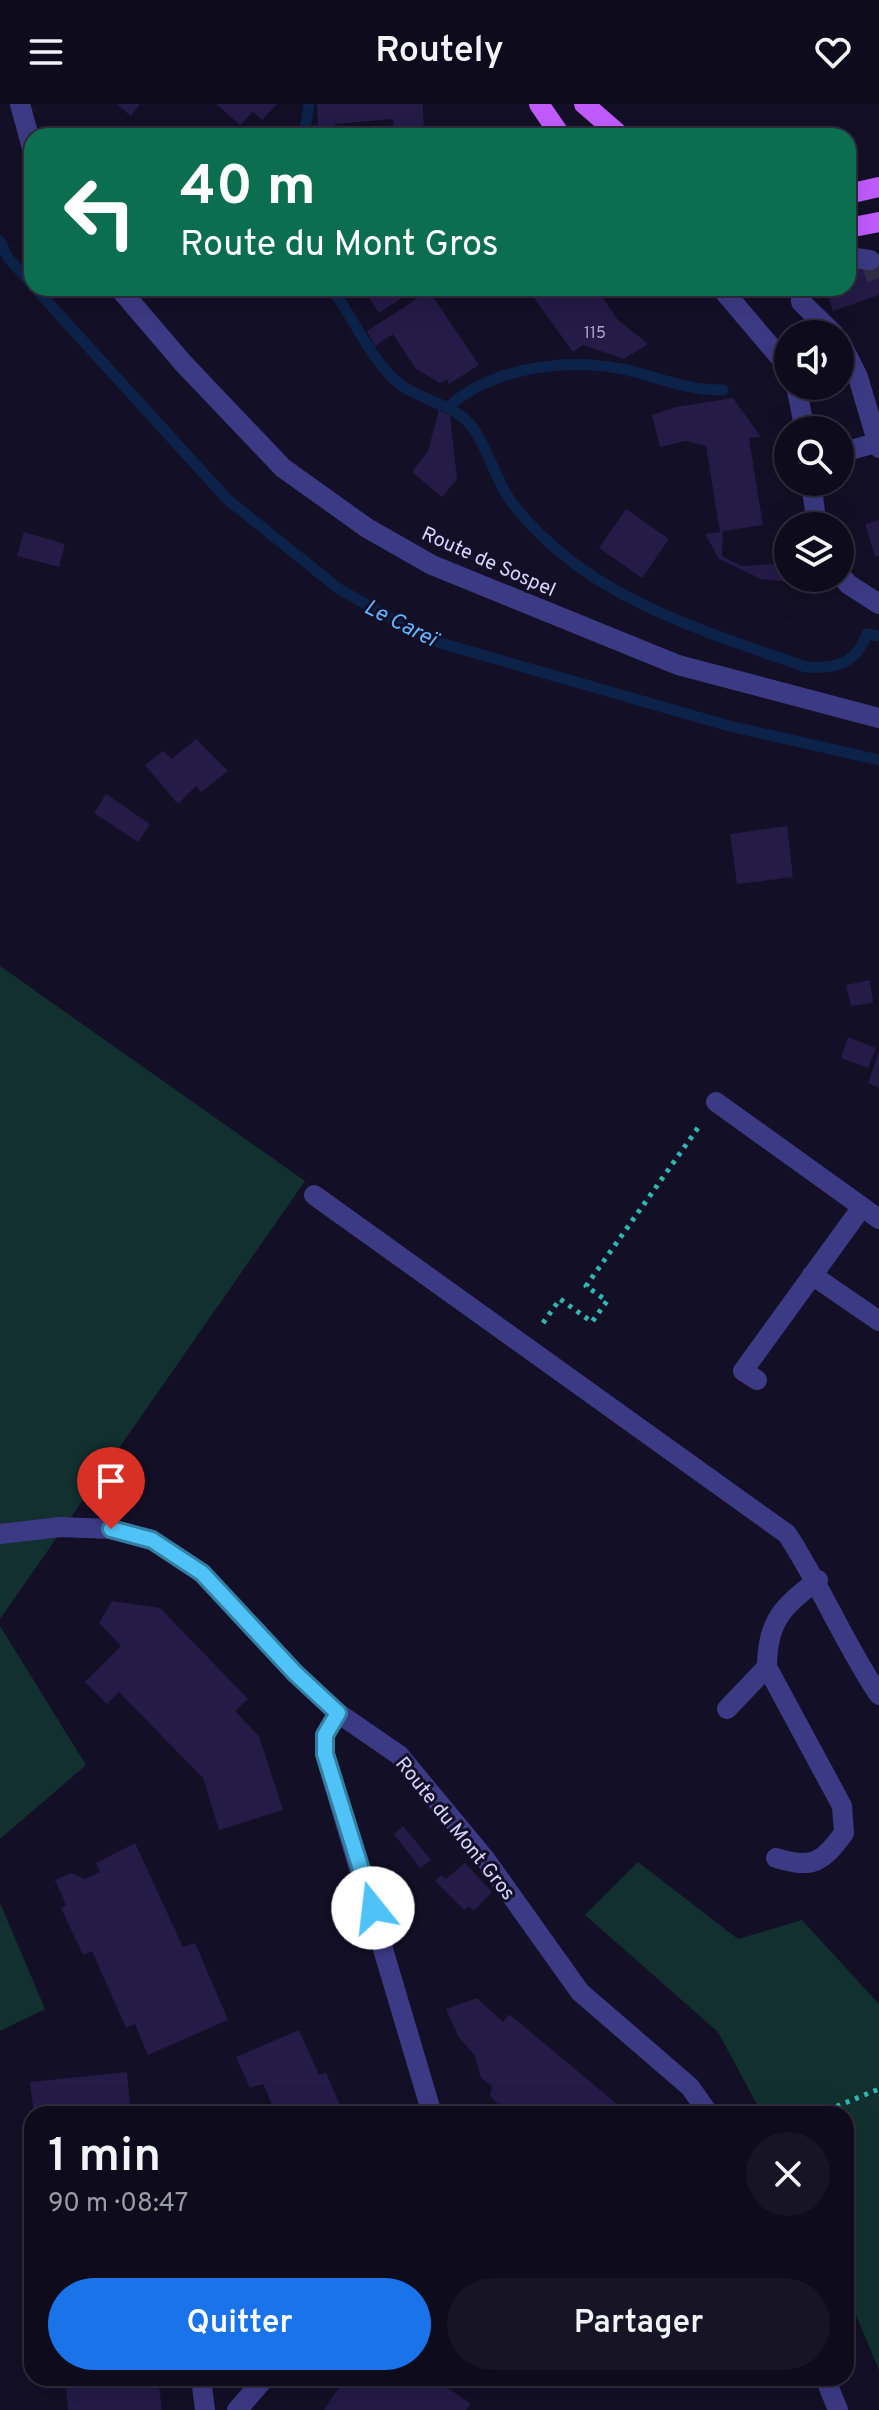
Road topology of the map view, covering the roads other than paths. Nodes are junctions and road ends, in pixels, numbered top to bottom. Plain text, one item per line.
1 (20, 104) edge
2 (539, 104) edge
3 (584, 104) edge
4 (27, 128) edge
5 (556, 128) edge
6 (612, 128) edge
7 (879, 187) edge
8 (856, 192) edge
9 (879, 222) edge
10 (856, 226) edge
11 (856, 258) edge
12 (870, 260) dead end
13 (126, 296) edge
14 (728, 296) edge
15 (801, 296) edge
16 (820, 320) edge
17 (774, 350) edge
18 (854, 369) edge
19 (878, 444) edge
20 (854, 450) edge
21 (854, 588) edge
22 (879, 604) edge
23 (879, 718) edge
24 (716, 1102) road end
25 (314, 1195) dead end
26 (870, 1213) edge
27 (812, 1275) junction
28 (879, 1321) edge
29 (757, 1380) dead end
30 (0, 1534) edge
31 (818, 1580) junction
32 (767, 1667) junction
33 (879, 1695) edge
34 (727, 1709) dead end
35 (338, 1713) junction
36 (776, 1858) dead end
37 (430, 2106) edge
38 (703, 2106) edge
39 (202, 2386) edge
40 (258, 2386) edge
41 (828, 2386) edge
42 (205, 2410) edge
43 (237, 2410) edge
44 (838, 2410) edge

1 - 4 street
2 - 5 main road
3 - 6 main road
7 - 8 main road
9 - 10 main road
11 - 12 street
13 - 23 street, Route de Sospel
14 - 17 street
15 - 16 street
18 - 19 street
19 - 20 street
21 - 22 street
24 - 26 street
25 - 31 street
26 - 27 street
27 - 28 street
27 - 29 street
30 - 35 street, Route du Mont Gros
31 - 32 street
31 - 33 street
32 - 34 street
32 - 36 street
35 - 37 street
35 - 38 street, Route du Mont Gros
39 - 42 street
40 - 43 street
41 - 44 street

